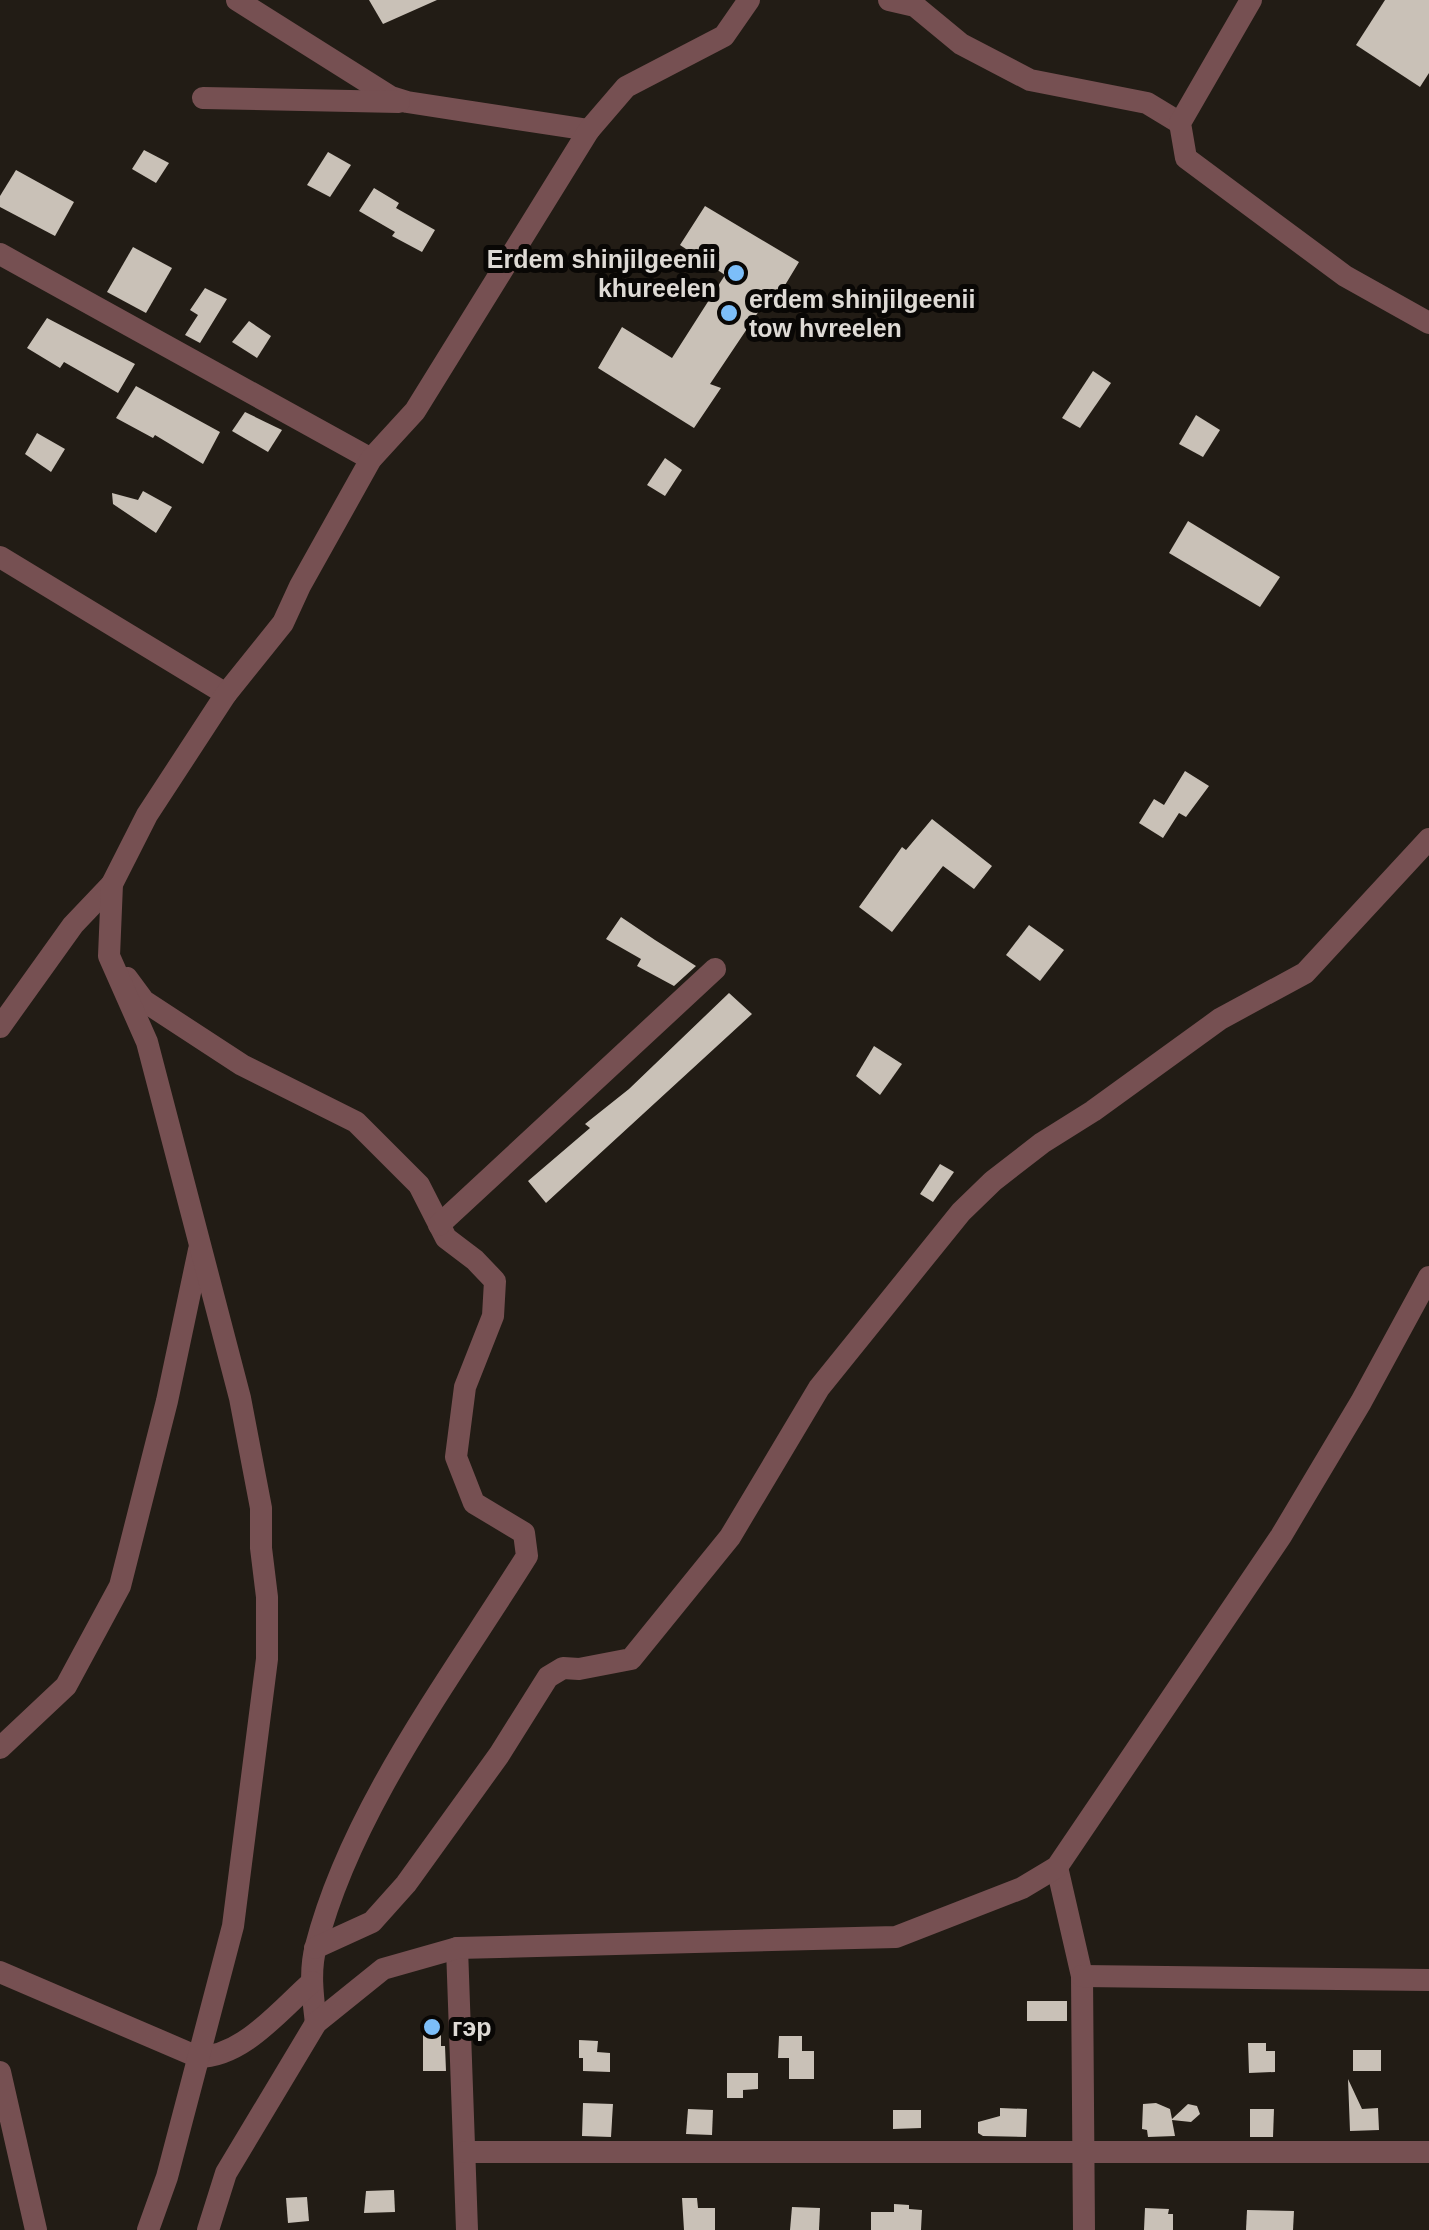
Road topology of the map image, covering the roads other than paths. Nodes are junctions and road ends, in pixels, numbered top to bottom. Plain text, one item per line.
1 (237, 0) edge
2 (749, 0) edge
3 (889, 0) edge
4 (1250, 0) edge
5 (203, 98) dead end
6 (407, 102) junction
7 (1180, 123) junction
8 (589, 130) junction
9 (0, 254) edge
10 (1429, 324) edge
11 (372, 459) junction
12 (0, 557) edge
13 (226, 694) junction
14 (1429, 839) edge
15 (112, 884) junction
16 (109, 956) junction
17 (714, 969) dead end
18 (0, 1028) edge
19 (439, 1225) junction
20 (201, 1242) junction
21 (1426, 1295) edge
22 (0, 1748) edge
23 (1057, 1867) junction
24 (315, 1948) junction
25 (456, 1948) junction
26 (0, 1972) edge
27 (1082, 1976) junction
28 (1429, 1980) edge
29 (312, 1982) junction
30 (316, 2023) junction
31 (198, 2057) junction
32 (0, 2072) edge
33 (1085, 2150) junction
34 (466, 2152) junction
35 (1429, 2152) edge
36 (36, 2230) edge
37 (148, 2230) edge
38 (208, 2230) edge
39 (467, 2230) edge
40 (1084, 2230) edge

1 - 6 street
2 - 8 street
3 - 7 street
4 - 7 street
5 - 6 street
6 - 8 street
7 - 10 street
8 - 11 street
9 - 11 street
11 - 13 street
12 - 13 street
13 - 15 street
14 - 24 street
15 - 16 street
15 - 18 street
16 - 19 street
16 - 20 street
17 - 19 street
19 - 24 street
20 - 22 street
20 - 31 street
21 - 23 street
23 - 25 street
23 - 27 street
24 - 29 street
25 - 30 street
25 - 34 street
26 - 31 street
27 - 28 street
27 - 33 street
29 - 30 street
29 - 31 street
30 - 38 street
31 - 37 street
32 - 36 street
33 - 34 street
33 - 35 street
33 - 40 street
34 - 39 street

